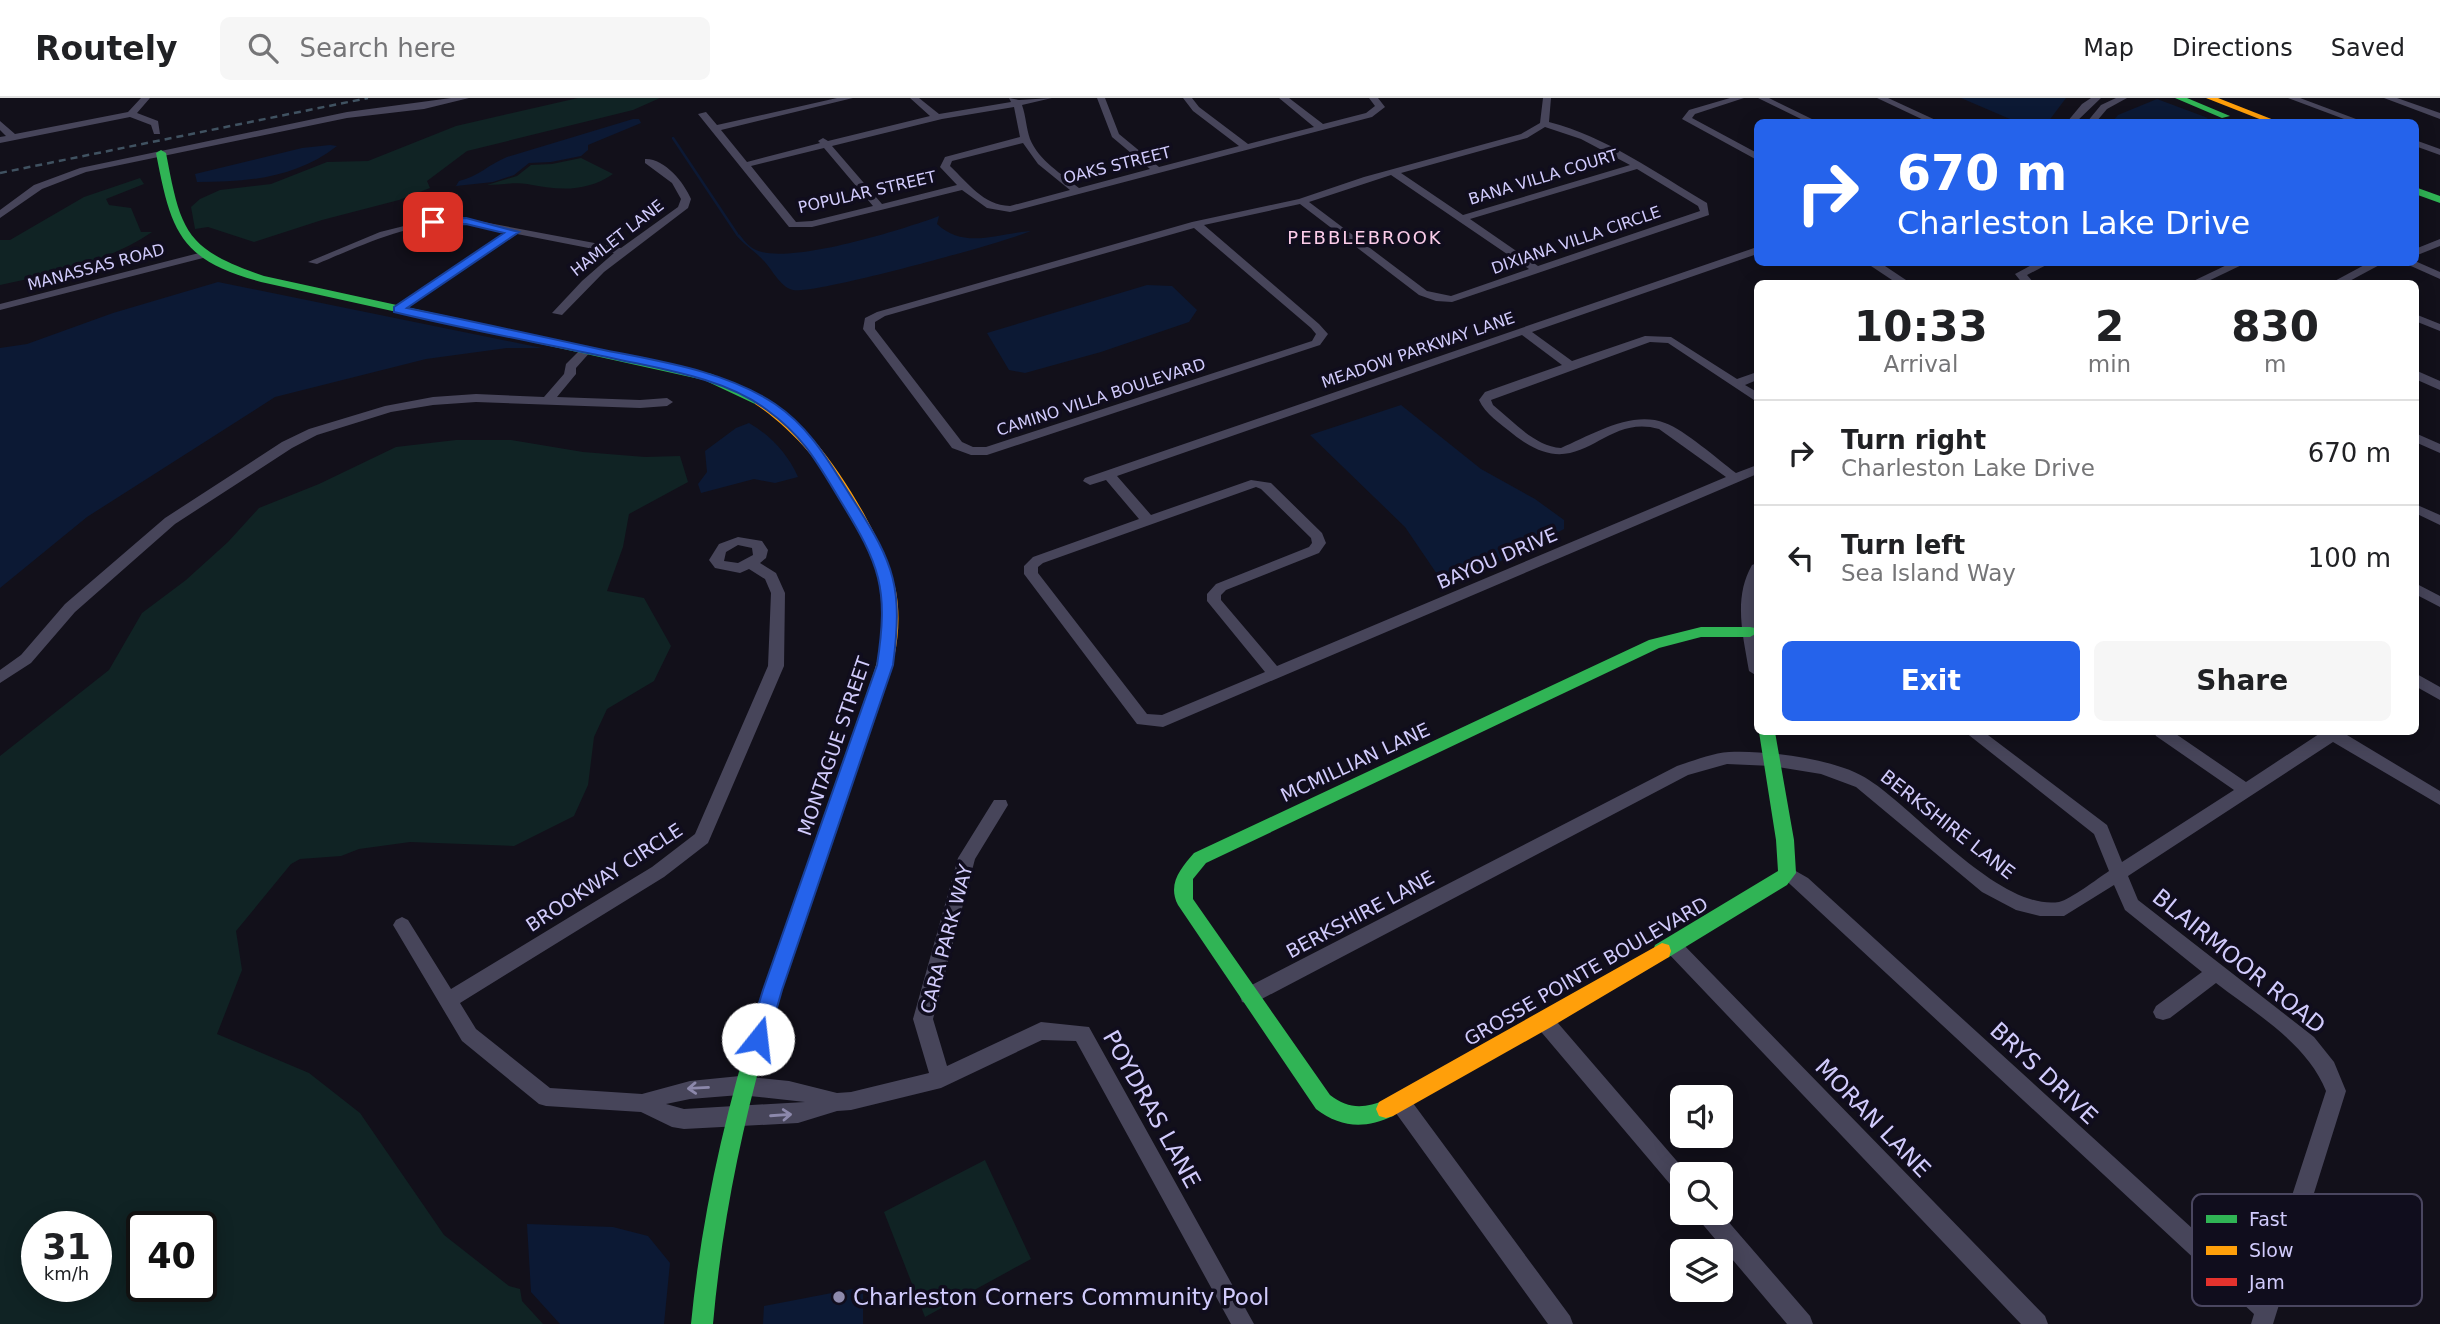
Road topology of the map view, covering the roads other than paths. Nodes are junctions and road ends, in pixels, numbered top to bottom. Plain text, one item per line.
1 (146, 98) edge
2 (465, 98) edge
3 (849, 98) edge
4 (914, 98) edge
5 (1048, 98) edge
6 (1101, 98) edge
7 (1187, 98) edge
8 (1283, 98) edge
9 (1373, 98) edge
10 (1547, 98) edge
11 (1740, 98) edge
12 (1762, 98) edge
13 (1881, 98) edge
14 (2097, 98) edge
15 (2123, 98) edge
16 (2179, 98) edge
17 (2210, 98) edge
18 (2292, 98) edge
19 (2388, 98) edge
20 (1017, 100) edge
21 (131, 114) junction
22 (704, 114) dead end
23 (935, 116) junction
24 (2440, 116) edge
25 (1807, 119) edge
26 (1928, 119) edge
27 (2074, 119) edge
28 (2094, 119) edge
29 (2234, 119) edge
30 (2266, 119) edge
31 (2351, 119) edge
32 (0, 124) edge
33 (1544, 124) junction
34 (715, 128) junction
35 (1322, 128) junction
36 (157, 132) dead end
37 (13, 138) junction
38 (1025, 139) junction
39 (0, 140) edge
40 (825, 143) junction
41 (2419, 144) edge
42 (1248, 148) junction
43 (2440, 152) edge
44 (161, 153) junction
45 (1754, 155) edge
46 (648, 161) dead end
47 (743, 163) junction
48 (1635, 166) junction
49 (1157, 170) junction
50 (1393, 172) junction
51 (2419, 178) edge
52 (965, 186) junction
53 (2440, 186) edge
54 (1077, 191) junction
55 (2419, 192) edge
56 (2440, 200) edge
57 (1302, 201) junction
58 (879, 207) junction
59 (0, 215) edge
60 (1460, 219) junction
61 (1196, 224) junction
62 (513, 232) junction
63 (2440, 232) edge
64 (2419, 240) edge
65 (2440, 242) edge
66 (622, 251) junction
67 (1754, 251) edge
68 (2419, 251) edge
69 (199, 256) junction
70 (313, 262) dead end
71 (1877, 266) edge
72 (2037, 266) edge
73 (2234, 266) edge
74 (2372, 266) edge
75 (2416, 266) edge
76 (1537, 270) junction
77 (2440, 276) edge
78 (1900, 280) edge
79 (2026, 280) edge
80 (2201, 280) edge
81 (2343, 280) edge
82 (0, 307) edge
83 (398, 309) junction
84 (558, 313) dead end
85 (2419, 319) edge
86 (2440, 328) edge
87 (1523, 331) junction
88 (592, 351) junction
89 (1571, 366) junction
90 (2419, 376) edge
91 (1754, 377) edge
92 (1736, 384) junction
93 (2440, 386) edge
94 (1754, 396) edge
95 (549, 399) junction
96 (667, 402) dead end
97 (2419, 439) edge
98 (2440, 449) edge
99 (1754, 470) edge
100 (1108, 474) junction
101 (1735, 478) junction
102 (1090, 481) dead end
103 (2419, 510) edge
104 (1148, 521) junction
105 (2440, 521) edge
106 (751, 564) dead end
107 (1753, 584) edge
108 (2419, 590) edge
109 (2440, 602) edge
110 (1750, 632) junction
111 (1754, 654) edge
112 (1275, 674) junction
113 (0, 678) edge
114 (2419, 681) edge
115 (2440, 694) edge
116 (1768, 735) edge
117 (1977, 735) edge
118 (2166, 735) edge
119 (2329, 735) edge
120 (2335, 735) edge
121 (1772, 760) junction
122 (2247, 791) junction
123 (2440, 799) edge
124 (1000, 805) dead end
125 (1787, 873) junction
126 (2119, 873) junction
127 (402, 925) dead end
128 (1673, 946) junction
129 (2218, 971) junction
130 (1249, 996) junction
131 (449, 1000) junction
132 (2163, 1012) dead end
133 (1544, 1021) junction
134 (1291, 1056) joint
135 (942, 1079) junction
136 (744, 1087) junction
137 (837, 1102) junction
138 (1400, 1102) junction
139 (642, 1103) junction
140 (735, 1118) junction
141 (1670, 1169) edge
142 (2303, 1194) edge
143 (1717, 1225) edge
144 (2192, 1249) edge
145 (702, 1324) edge
146 (1242, 1324) edge
147 (1562, 1324) edge
148 (1801, 1324) edge
149 (2037, 1324) edge

1 - 21 street
2 - 44 street
3 - 34 street
4 - 23 street
5 - 20 street
6 - 49 street
7 - 42 street
8 - 35 street
9 - 35 street, OAKS STREET
10 - 33 street
11 - 45 street
12 - 25 street
13 - 26 street
14 - 27 street
15 - 28 street
16 - 29 street
17 - 30 street
18 - 31 street
19 - 24 street
20 - 23 street
20 - 38 street
21 - 36 street
21 - 37 street
22 - 34 street, POPULAR STREET
23 - 40 street
32 - 37 street
33 - 48 street, DIXIANA VILLA CIRCLE
33 - 50 street, CAMINO VILLA BOULEVARD
34 - 47 street, POPULAR STREET
35 - 42 street, OAKS STREET
37 - 39 street
38 - 52 street, OAKS STREET
38 - 54 street
40 - 47 street
40 - 58 street
41 - 43 street
42 - 49 street, OAKS STREET
44 - 59 street
44 - 69 street, MONTAGUE STREET
46 - 66 street, HAMLET LANE
47 - 58 street, POPULAR STREET
48 - 60 street, BANA VILLA COURT
48 - 76 street, DIXIANA VILLA CIRCLE
49 - 54 street, OAKS STREET
50 - 57 street, CAMINO VILLA BOULEVARD
50 - 60 street
51 - 53 street
52 - 54 street, OAKS STREET
52 - 58 street, POPULAR STREET
55 - 56 street
57 - 61 street, CAMINO VILLA BOULEVARD
57 - 76 street, DIXIANA VILLA CIRCLE
60 - 76 street
61 - 61 street, CAMINO VILLA BOULEVARD
62 - 66 street
62 - 70 street
62 - 83 street
63 - 64 street
65 - 68 street
66 - 84 street, HAMLET LANE
67 - 87 street, MEADOW PARKWAY LANE
69 - 82 street, MANASSAS ROAD
69 - 83 street, MONTAGUE STREET
71 - 78 street
72 - 79 street
73 - 80 street
74 - 81 street
75 - 77 street
83 - 88 street, MONTAGUE STREET
85 - 86 street
87 - 89 street
87 - 100 street, MEADOW PARKWAY LANE
88 - 95 street
88 - 136 street, MONTAGUE STREET
89 - 92 street
89 - 101 street
90 - 93 street
91 - 92 street
92 - 94 street
95 - 96 street
95 - 113 street
97 - 98 street
99 - 101 street, BAYOU DRIVE
100 - 102 street, MEADOW PARKWAY LANE
100 - 104 street
101 - 112 street, BAYOU DRIVE
103 - 105 street
104 - 112 street, BAYOU DRIVE
104 - 112 street, BAYOU DRIVE
106 - 131 street, BROOKWAY CIRCLE
107 - 110 street
108 - 109 street
110 - 111 street
110 - 130 street, MCMILLIAN LANE
114 - 115 street
116 - 121 street
117 - 126 street, BLAIRMOOR ROAD
118 - 122 street
119 - 122 street, BERKSHIRE LANE
120 - 123 street
121 - 125 street
121 - 126 street, BERKSHIRE LANE
121 - 130 street, BERKSHIRE LANE
122 - 126 street, BERKSHIRE LANE
124 - 135 street, CARA PARK WAY
125 - 128 street, GROSSE POINTE BOULEVARD
125 - 144 street, BRYS DRIVE
126 - 129 street, BLAIRMOOR ROAD
127 - 131 street, POYDRAS LANE
128 - 133 street, GROSSE POINTE BOULEVARD
128 - 149 street, MORAN LANE
129 - 132 street
129 - 142 street, BLAIRMOOR ROAD
130 - 134 street, MCMILLIAN LANE
131 - 139 street, POYDRAS LANE
133 - 138 street, GROSSE POINTE BOULEVARD
133 - 141 street
134 - 138 street, GROSSE POINTE BOULEVARD
135 - 137 street, POYDRAS LANE
135 - 146 street, POYDRAS LANE
136 - 137 street, POYDRAS LANE
136 -> 139 street, POYDRAS LANE
136 - 140 street, MONTAGUE STREET
140 -> 137 street, POYDRAS LANE
138 - 147 street
139 - 140 street, POYDRAS LANE
140 - 145 street, MONTAGUE STREET
143 - 148 street

